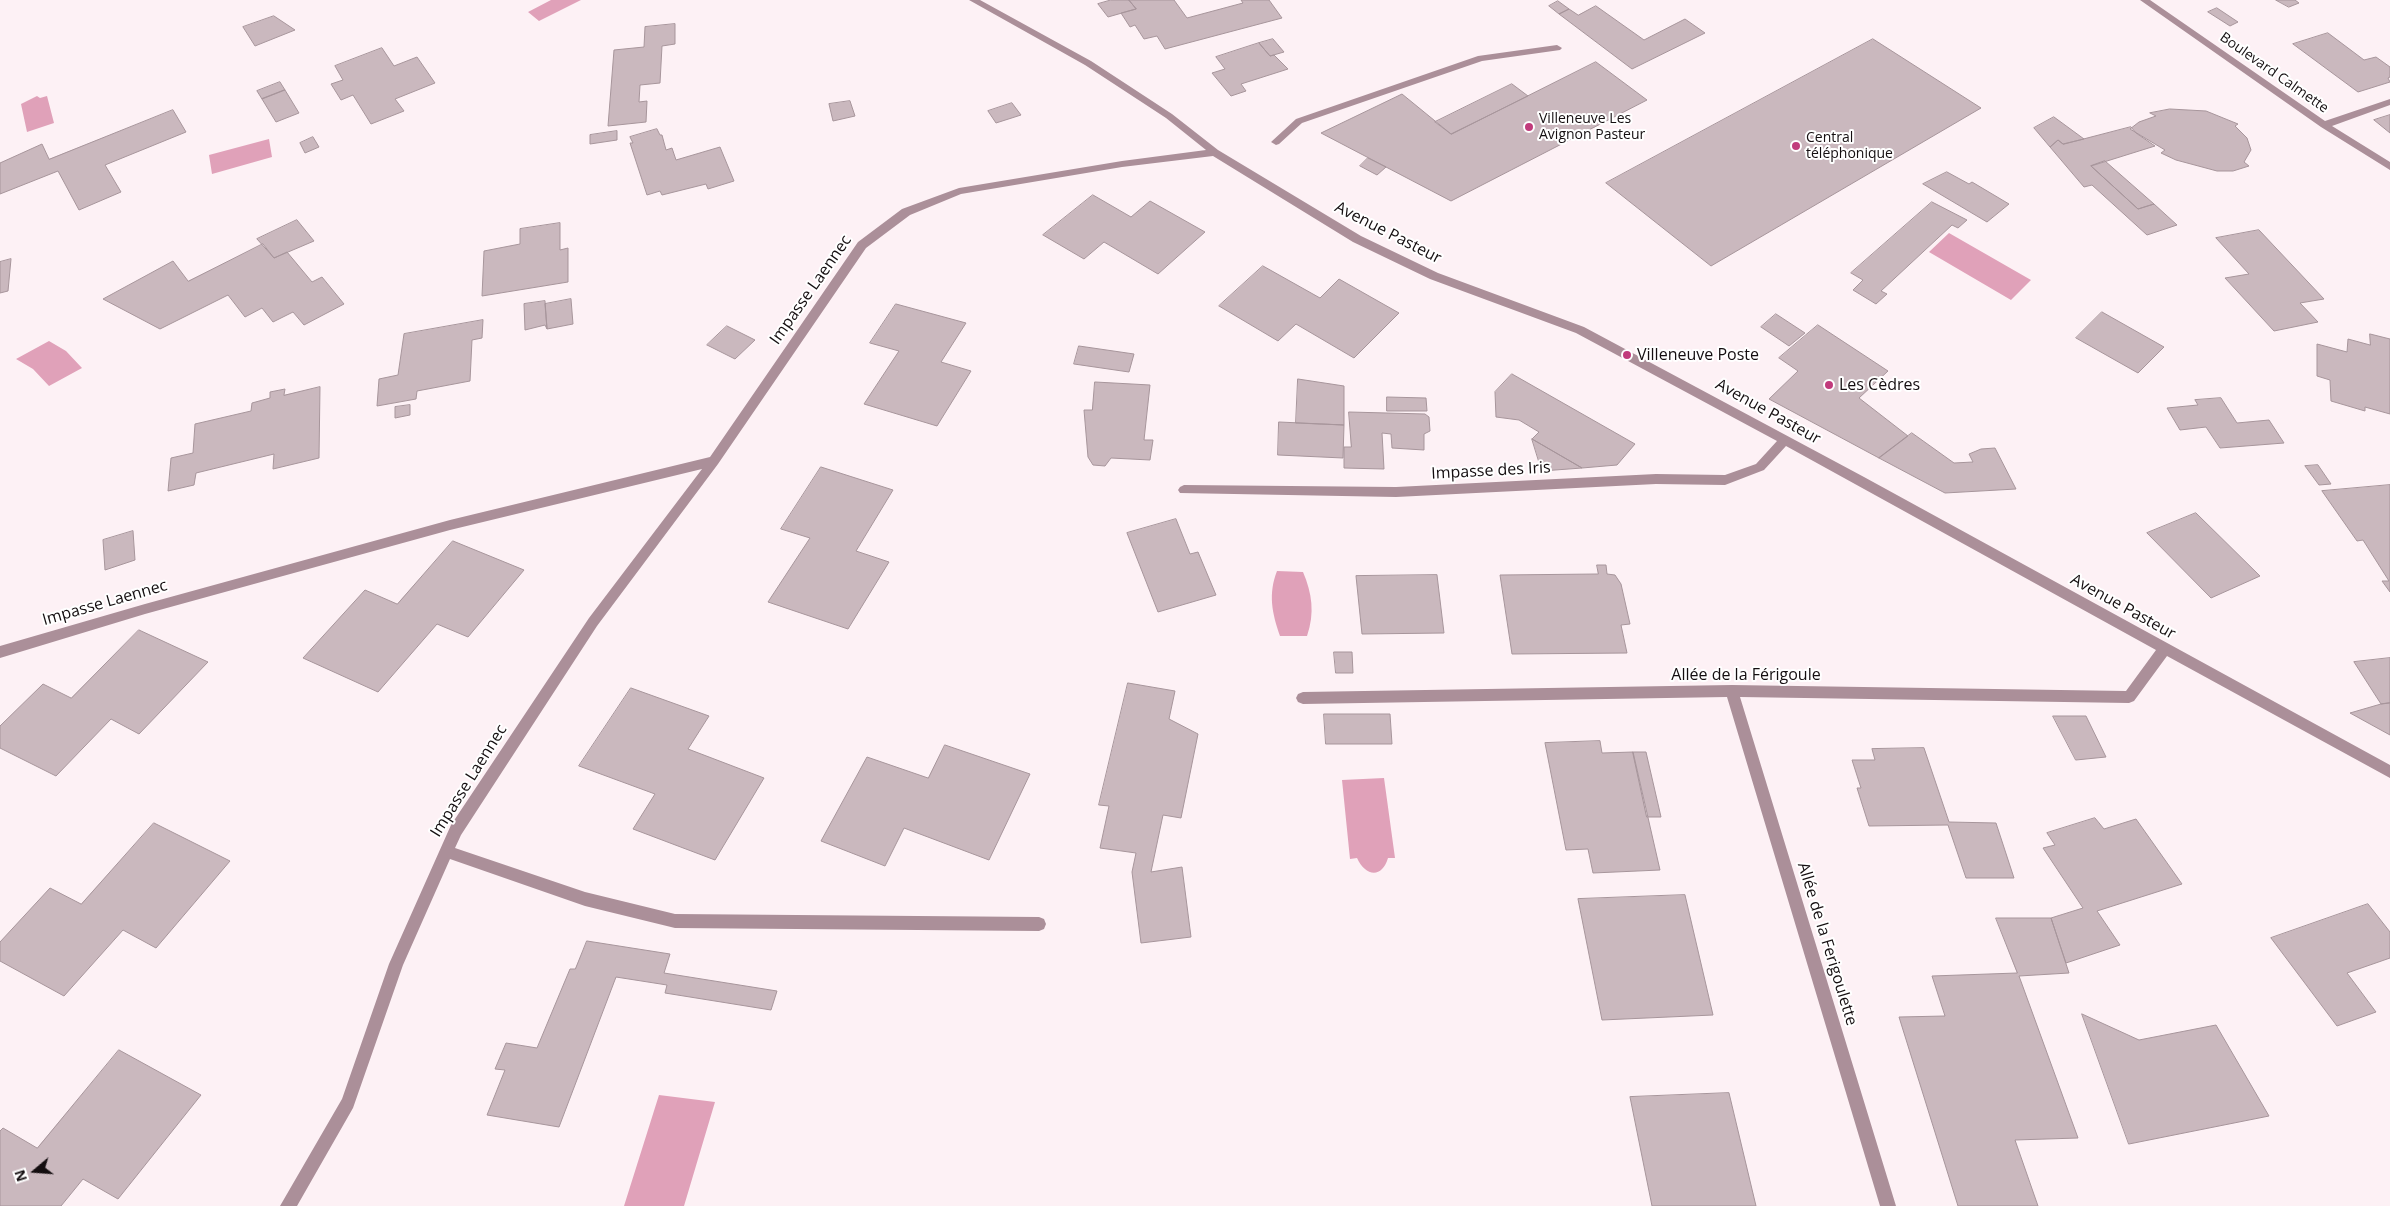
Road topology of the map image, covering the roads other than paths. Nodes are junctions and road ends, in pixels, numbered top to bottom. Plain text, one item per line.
1 (973, 0) edge
2 (2144, 0) edge
3 (1557, 48) dead end
4 (2390, 102) edge
5 (2324, 125) junction
6 (1276, 142) dead end
7 (1214, 152) junction
8 (2390, 167) edge
9 (1785, 440) junction
10 (714, 461) junction
11 (1184, 490) dead end
12 (2165, 648) junction
13 (0, 652) edge
14 (1732, 691) junction
15 (1303, 698) dead end
16 (2390, 772) edge
17 (446, 852) junction
18 (1039, 924) dead end
19 (288, 1206) edge
20 (1888, 1206) edge

1 - 7 street, Avenue Pasteur
2 - 5 street, Boulevard Calmette
3 - 6 street
4 - 5 street
5 - 8 street, Boulevard Calmette
7 - 9 street, Avenue Pasteur
7 - 10 street, Impasse Laennec
9 - 11 street, Impasse des Iris
9 - 12 street, Avenue Pasteur
10 - 13 street, Impasse Laennec
10 - 17 street, Impasse Laennec
12 - 14 street, Allée de la Férigoule
12 - 16 street, Avenue Pasteur
14 - 15 street, Allée de la Férigoule
14 - 20 street, Allée de la Ferigoulette
17 - 18 street
17 - 19 street, Impasse Laennec

